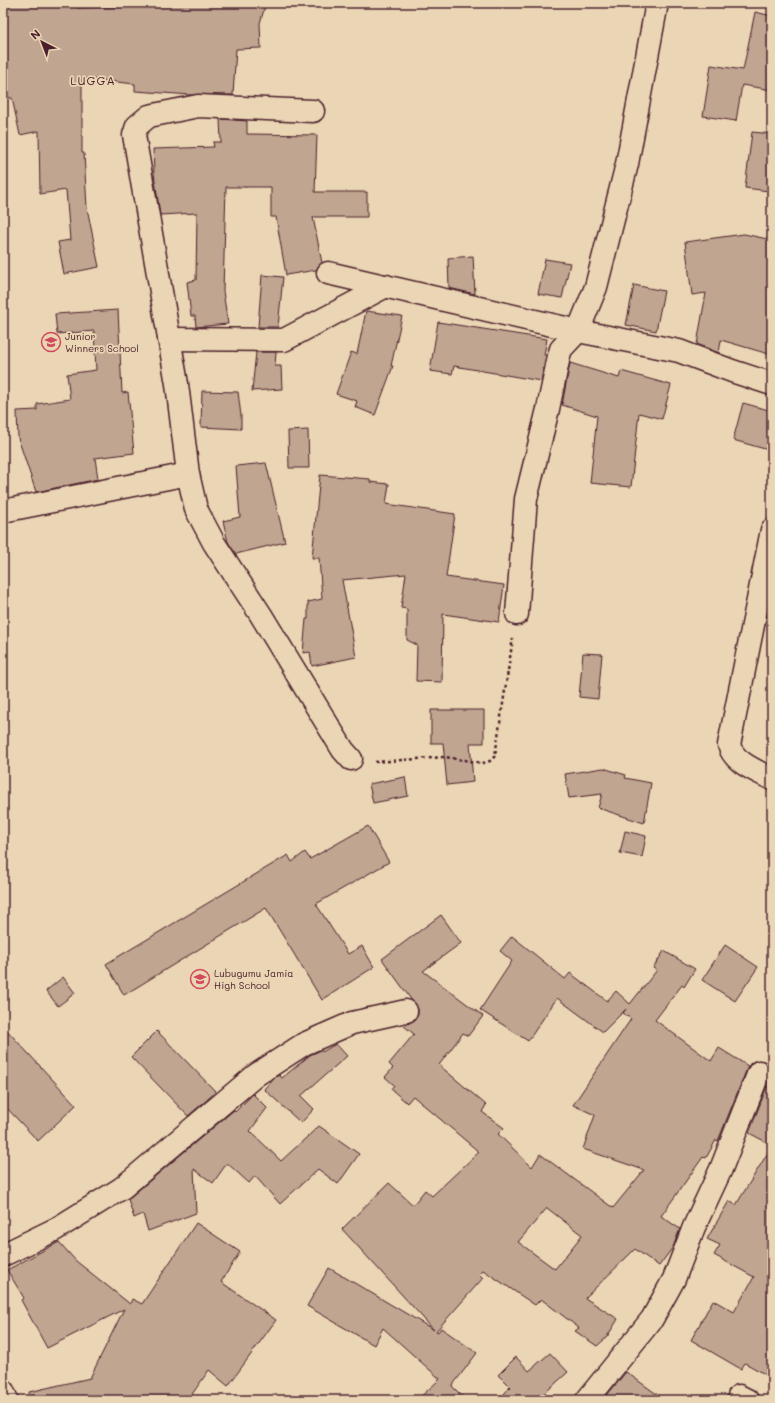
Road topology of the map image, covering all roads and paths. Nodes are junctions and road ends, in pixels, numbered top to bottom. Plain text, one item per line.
1 (657, 3) edge
2 (313, 111) dead end
3 (328, 273) dead end
4 (386, 286) junction
5 (578, 331) junction
6 (169, 339) junction
7 (772, 384) edge
8 (188, 474) junction
9 (3, 510) edge
10 (772, 530) edge
11 (517, 614) joint
12 (351, 759) joint
13 (772, 779) edge
14 (406, 1011) dead end
15 (759, 1072) dead end
16 (3, 1256) edge
17 (3, 1391) edge
18 (7, 1400) edge
19 (588, 1400) edge

1 - 5 street
2 - 6 street
3 - 4 street
4 - 5 street
4 - 6 street
5 - 7 street
5 - 11 street
6 - 8 street
8 - 9 street
8 - 12 street
10 - 13 street
11 - 12 path
14 - 16 street
15 - 19 street
17 - 18 street

